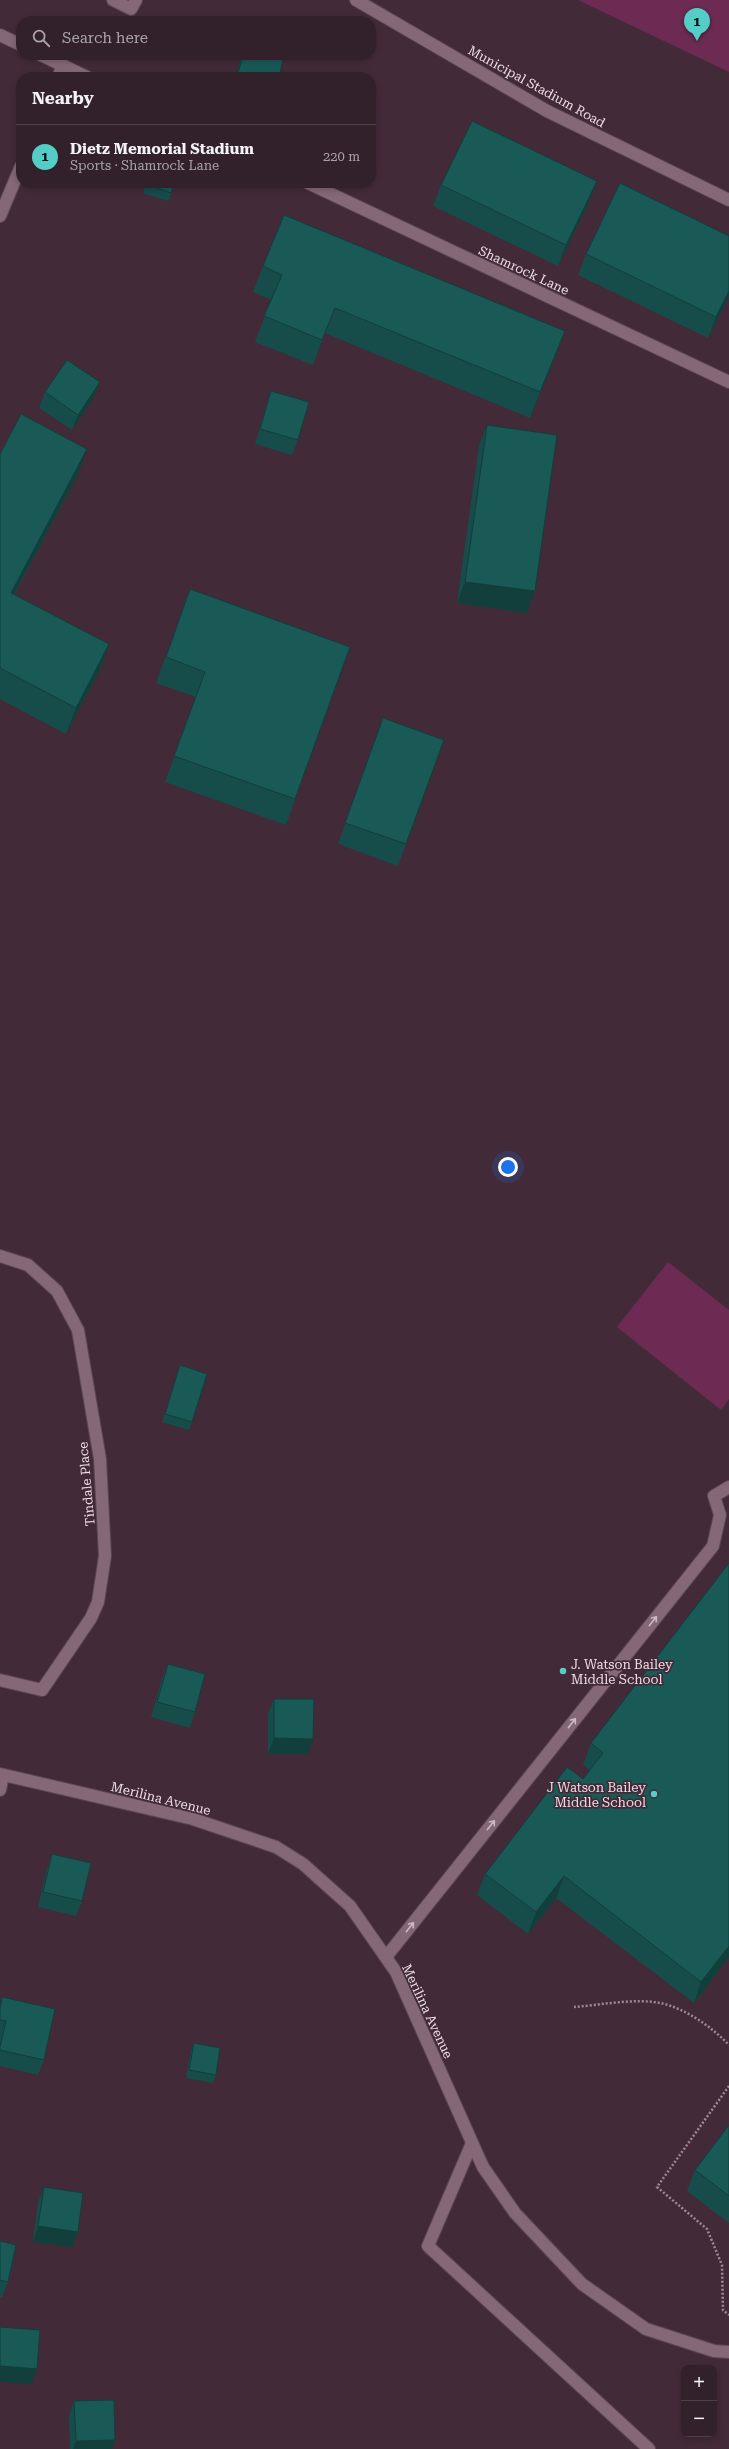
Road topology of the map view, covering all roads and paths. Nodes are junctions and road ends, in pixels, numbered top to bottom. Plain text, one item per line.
1 (113, 0) edge
2 (136, 0) edge
3 (356, 0) edge
4 (0, 35) edge
5 (16, 43) edge
6 (52, 60) edge
7 (63, 65) junction
8 (60, 72) edge
9 (77, 72) edge
10 (16, 178) edge
11 (319, 188) edge
12 (729, 200) edge
13 (0, 216) edge
14 (729, 382) edge
15 (0, 1256) edge
16 (729, 1487) edge
17 (0, 1680) edge
18 (1, 1775) edge
19 (0, 1790) edge
20 (386, 1957) junction
21 (574, 2007) dead end
22 (729, 2045) edge
23 (729, 2086) edge
24 (472, 2143) junction
25 (729, 2315) edge
26 (729, 2352) edge
27 (649, 2449) edge

1 - 2 street
3 - 12 street, Municipal Stadium Road
4 - 5 street
6 - 7 street
7 - 8 street
7 - 9 street
10 - 13 street
11 - 14 street, Shamrock Lane
15 - 17 street, Tindale Place
20 -> 16 street
18 - 19 street
18 - 20 street, Merilina Avenue
20 - 24 street, Merilina Avenue
21 - 22 path
23 - 25 path
24 - 26 street, Merilina Avenue
24 - 27 street

